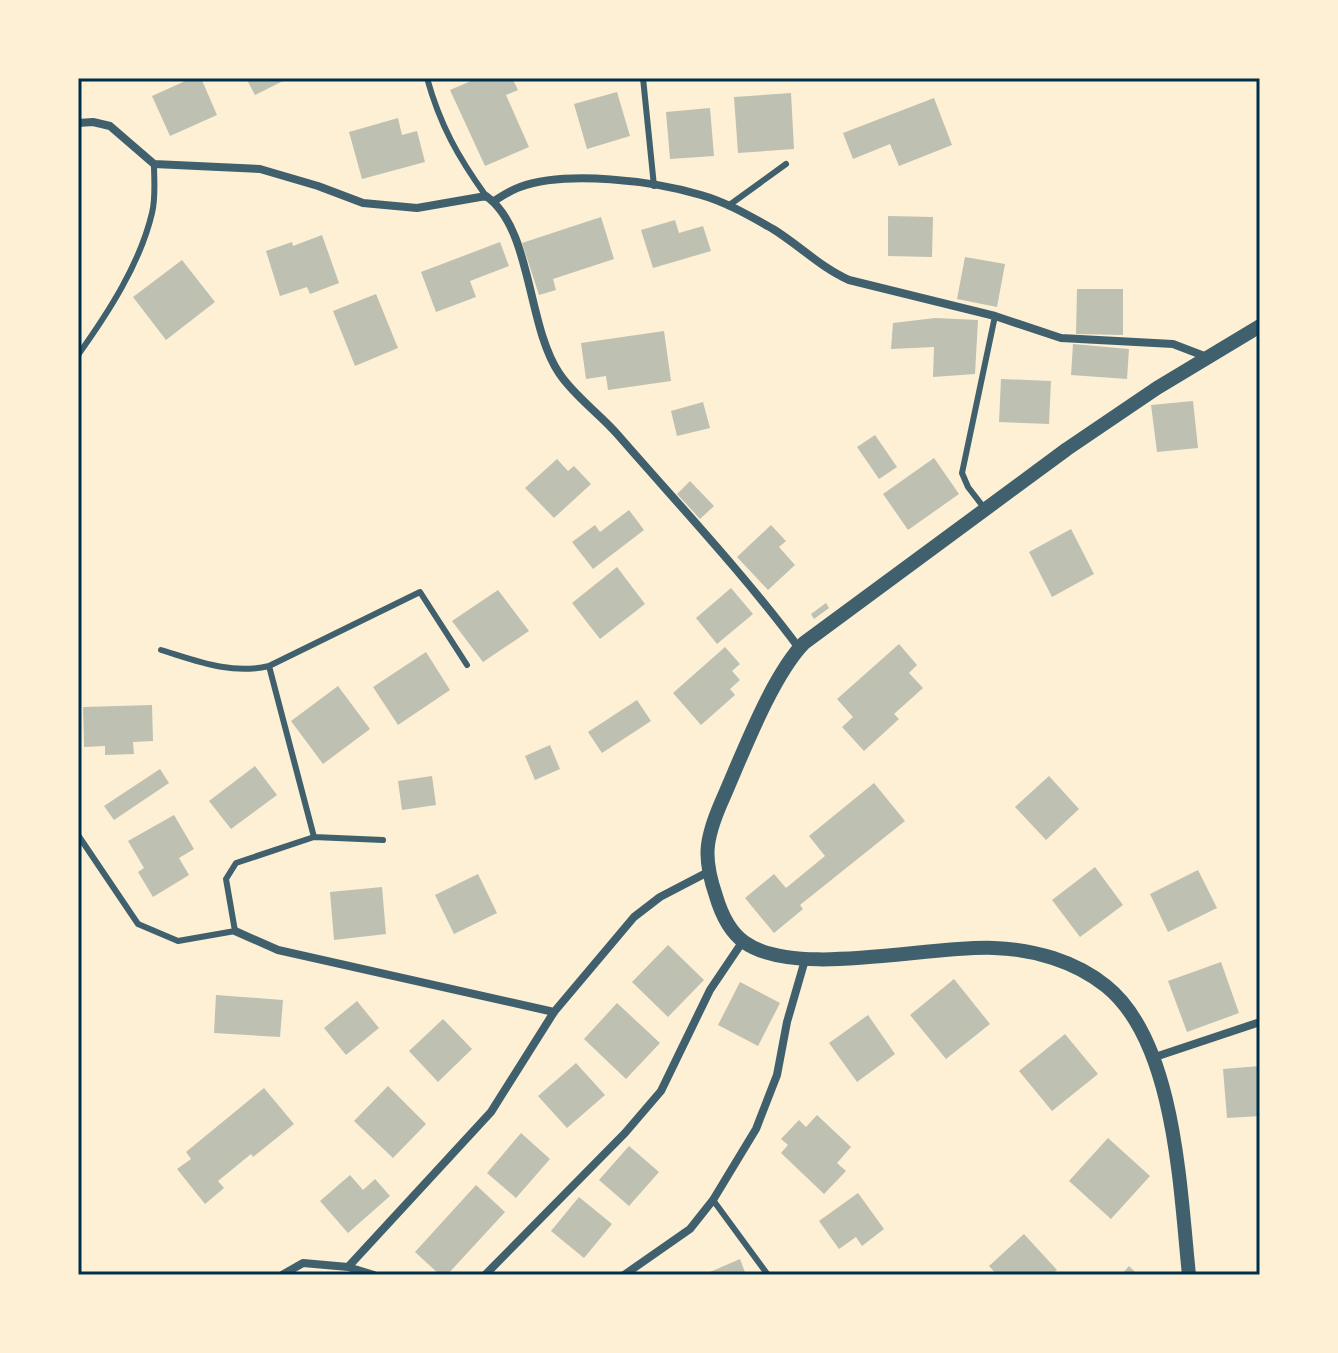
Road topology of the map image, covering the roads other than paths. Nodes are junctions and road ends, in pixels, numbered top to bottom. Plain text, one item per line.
1 (427, 78) edge
2 (643, 78) edge
3 (78, 123) edge
4 (154, 164) junction
5 (786, 164) dead end
6 (654, 186) junction
7 (490, 198) junction
8 (728, 206) junction
9 (995, 316) junction
10 (1260, 326) edge
11 (78, 355) edge
12 (1208, 357) junction
13 (985, 509) junction
14 (799, 648) junction
15 (161, 650) dead end
16 (467, 665) dead end
17 (269, 666) junction
18 (78, 835) edge
19 (314, 837) junction
20 (383, 840) dead end
21 (708, 872) junction
22 (235, 931) junction
23 (743, 941) junction
24 (805, 960) junction
25 (554, 1012) junction
26 (1260, 1022) edge
27 (1155, 1057) junction
28 (713, 1200) junction
29 (348, 1267) junction
30 (282, 1275) edge
31 (374, 1275) edge
32 (485, 1275) edge
33 (624, 1275) edge
34 (768, 1275) edge
35 (1189, 1275) edge

1 - 7 lane
2 - 6 lane
3 - 4 street
4 - 7 street
4 - 11 lane
5 - 8 lane
6 - 7 street
6 - 8 street
7 - 14 street
8 - 9 street
9 - 12 street
9 - 13 lane
10 - 12 street
12 - 13 street
13 - 14 street
14 - 21 street
15 - 17 lane
16 - 17 lane
17 - 19 lane
18 - 22 lane
19 - 20 lane
19 - 22 lane
21 - 23 street
21 - 25 street
22 - 25 street
23 - 24 street
23 - 32 street
24 - 27 street
24 - 28 street
25 - 29 street
26 - 27 street
27 - 35 street
28 - 33 street
28 - 34 lane
29 - 30 street
29 - 31 street

